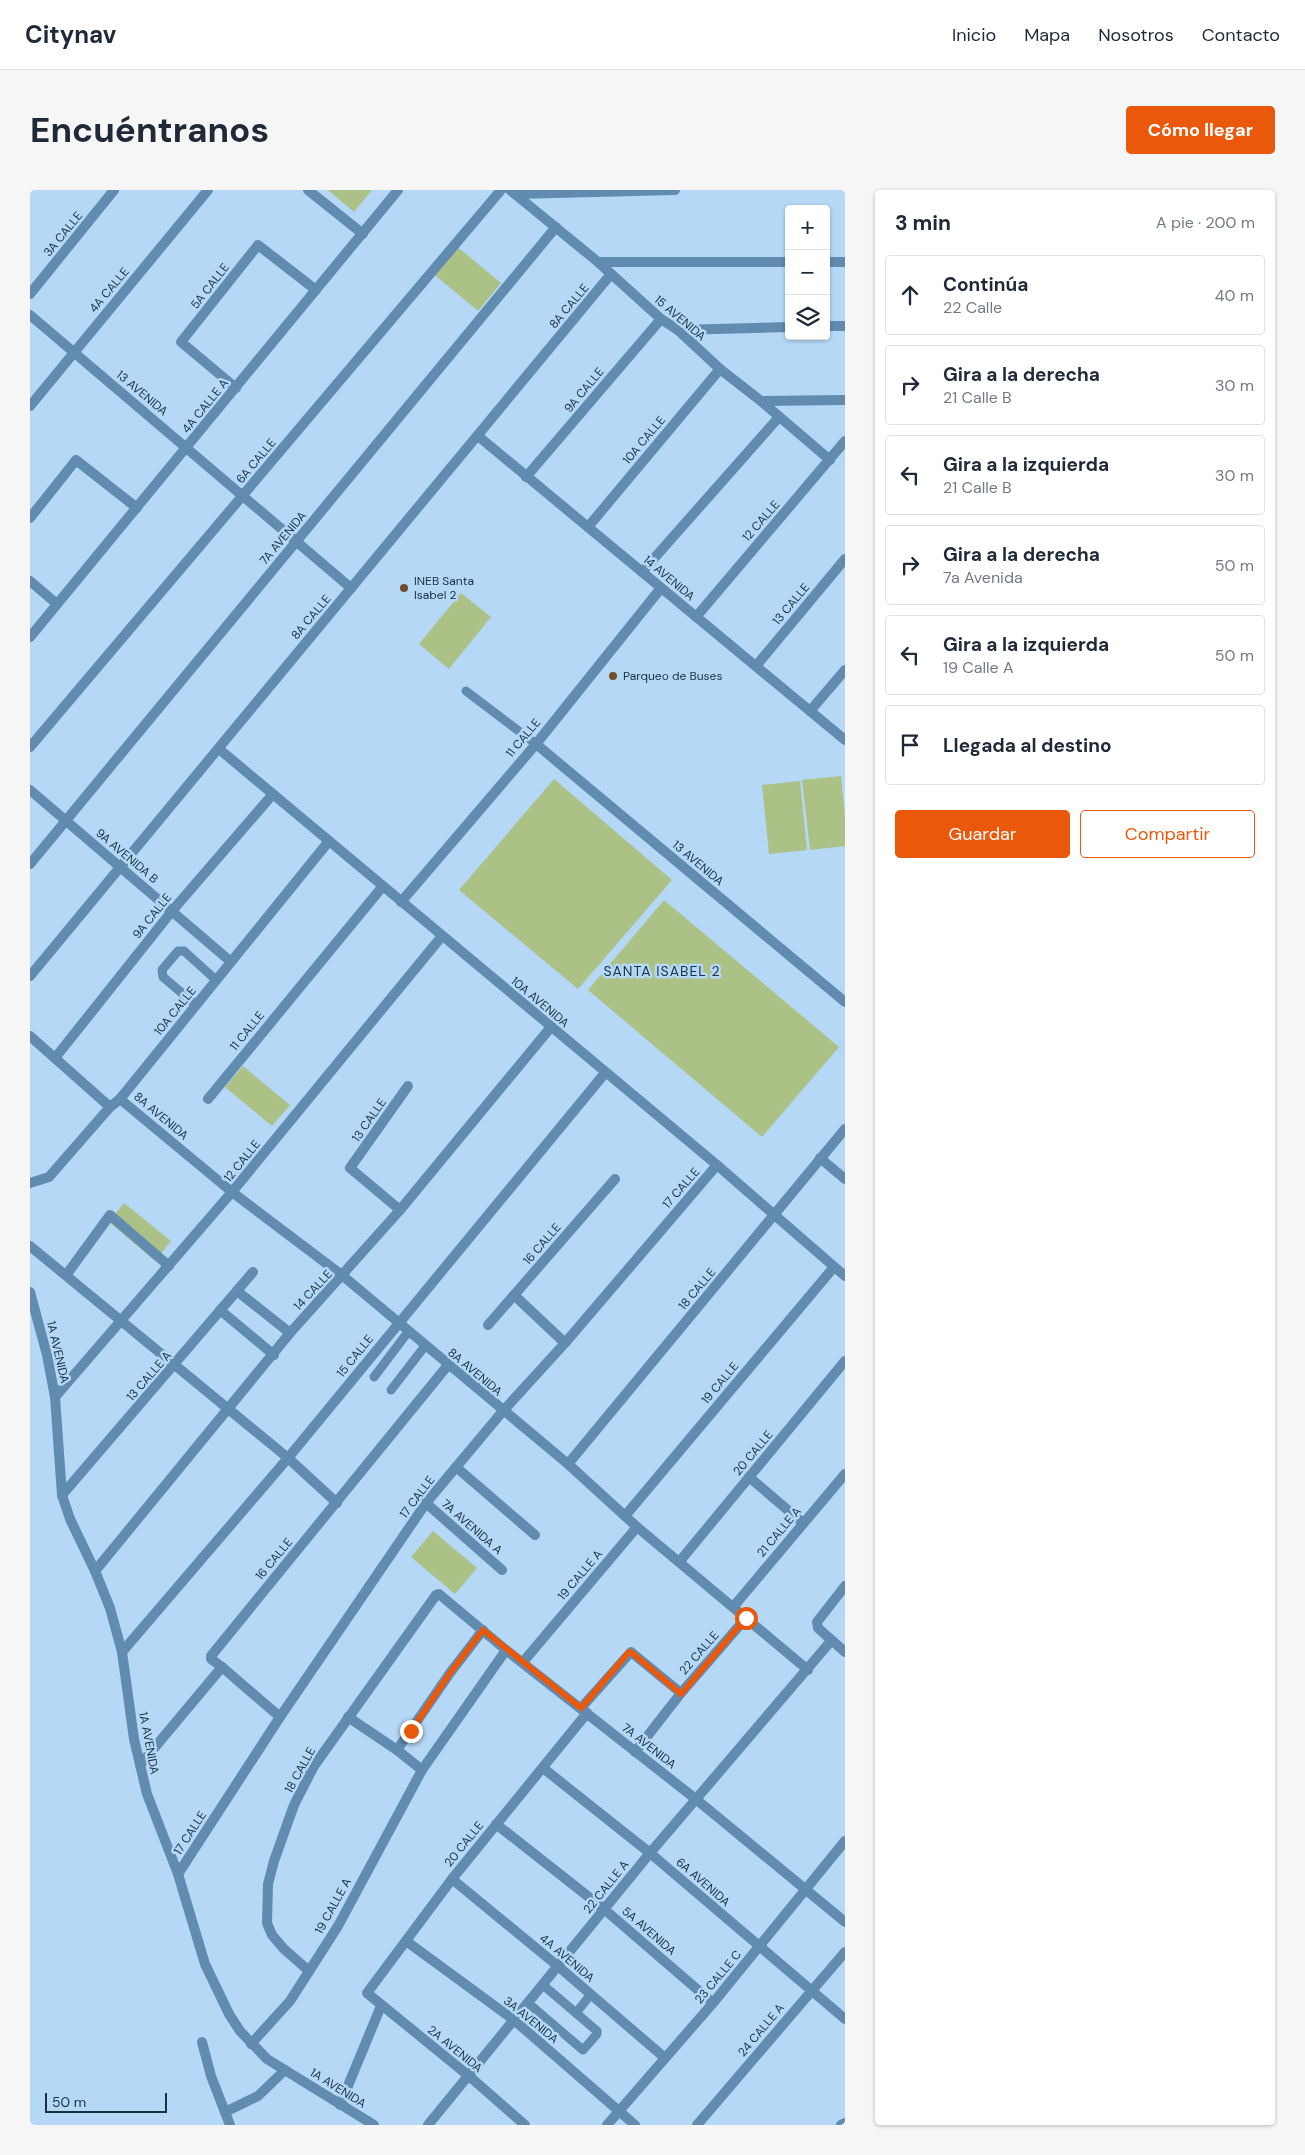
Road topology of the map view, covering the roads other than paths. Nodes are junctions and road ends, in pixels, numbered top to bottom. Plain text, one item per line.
1 (114, 190) edge
2 (208, 190) edge
3 (308, 190) edge
4 (398, 190) edge
5 (501, 190) edge
6 (675, 190) edge
7 (513, 191) edge
8 (556, 228) junction
9 (362, 234) junction
10 (598, 262) junction
11 (785, 262) edge
12 (830, 262) edge
13 (845, 262) edge
14 (611, 274) junction
15 (316, 290) junction
16 (30, 294) edge
17 (30, 315) edge
18 (660, 319) junction
19 (830, 326) edge
20 (845, 326) edge
21 (785, 327) edge
22 (678, 330) junction
23 (75, 352) junction
24 (720, 369) junction
25 (236, 388) junction
26 (845, 400) edge
27 (761, 401) junction
28 (30, 406) edge
29 (779, 417) junction
30 (478, 436) junction
31 (845, 441) edge
32 (187, 447) junction
33 (830, 460) junction
34 (526, 477) junction
35 (242, 496) junction
36 (137, 508) junction
37 (30, 518) edge
38 (588, 527) junction
39 (296, 542) junction
40 (845, 559) edge
41 (642, 572) junction
42 (30, 581) edge
43 (351, 588) junction
44 (661, 588) junction
45 (57, 604) junction
46 (696, 616) junction
47 (30, 637) edge
48 (756, 666) junction
49 (845, 670) edge
50 (466, 692) dead end
51 (810, 711) junction
52 (845, 740) edge
53 (536, 744) junction
54 (30, 747) edge
55 (219, 749) junction
56 (30, 790) edge
57 (273, 794) junction
58 (66, 821) junction
59 (328, 841) junction
60 (30, 864) edge
61 (121, 867) junction
62 (382, 886) junction
63 (401, 902) junction
64 (172, 911) junction
65 (442, 936) junction
66 (230, 961) junction
67 (30, 976) edge
68 (216, 980) junction
69 (845, 1002) edge
70 (196, 1005) junction
71 (551, 1027) junction
72 (30, 1036) edge
73 (56, 1058) junction
74 (605, 1073) junction
75 (408, 1086) dead end
76 (120, 1099) junction
77 (208, 1099) dead end
78 (110, 1107) junction
79 (845, 1129) edge
80 (820, 1158) junction
81 (717, 1165) junction
82 (615, 1179) dead end
83 (845, 1179) edge
84 (30, 1183) edge
85 (232, 1192) junction
86 (400, 1210) junction
87 (774, 1216) junction
88 (30, 1246) edge
89 (169, 1266) junction
90 (834, 1266) junction
91 (253, 1272) dead end
92 (67, 1274) junction
93 (343, 1276) junction
94 (845, 1276) edge
95 (236, 1291) junction
96 (30, 1292) edge
97 (514, 1295) junction
98 (220, 1310) junction
99 (123, 1320) junction
100 (398, 1323) junction
101 (488, 1325) dead end
102 (408, 1332) junction
103 (290, 1334) junction
104 (564, 1343) junction
105 (425, 1346) junction
106 (274, 1355) junction
107 (845, 1361) edge
108 (175, 1364) junction
109 (448, 1366) junction
110 (374, 1377) dead end
111 (391, 1390) dead end
112 (55, 1397) junction
113 (228, 1409) junction
114 (503, 1411) junction
115 (288, 1458) junction
116 (568, 1464) junction
117 (456, 1467) junction
118 (845, 1474) edge
119 (749, 1477) junction
120 (62, 1495) junction
121 (337, 1503) junction
122 (426, 1503) junction
123 (625, 1516) junction
124 (803, 1523) junction
125 (637, 1527) junction
126 (535, 1535) dead end
127 (680, 1561) junction
128 (502, 1570) dead end
129 (95, 1571) junction
130 (845, 1586) edge
131 (436, 1595) joint
132 (734, 1606) junction
133 (746, 1618) junction
134 (483, 1630) junction
135 (832, 1641) junction
136 (506, 1650) junction
137 (122, 1652) junction
138 (845, 1652) edge
139 (522, 1662) junction
140 (222, 1667) junction
141 (808, 1670) junction
142 (681, 1694) junction
143 (584, 1710) junction
144 (280, 1717) junction
145 (348, 1717) junction
146 (397, 1750) junction
147 (636, 1752) junction
148 (140, 1765) junction
149 (542, 1768) junction
150 (422, 1770) junction
151 (697, 1800) junction
152 (496, 1824) junction
153 (845, 1841) edge
154 (650, 1853) junction
155 (178, 1874) junction
156 (452, 1879) junction
157 (806, 1890) junction
158 (604, 1909) junction
159 (845, 1922) edge
160 (406, 1941) junction
161 (759, 1947) junction
162 (845, 1952) edge
163 (559, 1966) junction
164 (309, 1971) junction
165 (543, 1985) junction
166 (812, 1991) junction
167 (591, 1994) junction
168 (367, 1995) joint
169 (528, 2003) junction
170 (713, 2003) junction
171 (381, 2006) junction
172 (576, 2013) junction
173 (845, 2019) edge
174 (514, 2020) junction
175 (202, 2042) dead end
176 (251, 2044) junction
177 (664, 2058) junction
178 (286, 2070) junction
179 (469, 2076) junction
180 (340, 2105) junction
181 (618, 2111) junction
182 (225, 2112) junction
183 (845, 2123) edge
184 (230, 2125) edge
185 (374, 2125) edge
186 (428, 2125) edge
187 (525, 2125) edge
188 (607, 2125) edge
189 (635, 2125) edge
190 (697, 2125) edge
191 (841, 2125) edge

1 - 16 street, 3A CALLE
2 - 23 street, 4A CALLE
3 - 9 street
4 - 9 street, 4A CALLE A
5 - 35 street, 6A CALLE
6 - 7 street
7 - 8 street, 15 AVENIDA
8 - 10 street, 15 AVENIDA
8 - 39 street, 7A AVENIDA
9 - 15 street, 4A CALLE A
10 - 11 street
10 - 14 street, 15 AVENIDA
12 - 13 street
14 - 18 street, 15 AVENIDA
14 - 30 street, 8A CALLE
15 - 25 street, 4A CALLE A
15 - 25 street, 5A CALLE
17 - 23 street, 13 AVENIDA
18 - 22 street, 15 AVENIDA
18 - 34 street, 9A CALLE
19 - 20 street
21 - 22 street
22 - 24 street, 15 AVENIDA
23 - 28 street, 4A CALLE
23 - 32 street, 13 AVENIDA
24 - 27 street, 15 AVENIDA
24 - 38 street, 10A CALLE
25 - 32 street, 4A CALLE A
26 - 27 street
27 - 29 street, 15 AVENIDA
29 - 33 street, 15 AVENIDA
29 - 41 street
30 - 34 street, 14 AVENIDA
30 - 43 street, 8A CALLE
31 - 33 street, 12 CALLE
32 - 35 street, 13 AVENIDA
32 - 36 street, 4A CALLE A
33 - 46 street, 12 CALLE
34 - 38 street, 14 AVENIDA
35 - 39 street, 13 AVENIDA
35 - 54 street, 6A CALLE
36 - 37 street
36 - 45 street, 4A CALLE A
38 - 41 street, 14 AVENIDA
39 - 43 street, 13 AVENIDA
39 - 58 street, 7A AVENIDA
40 - 48 street, 13 CALLE
41 - 44 street, 14 AVENIDA
42 - 45 street
43 - 55 street, 8A CALLE
44 - 46 street, 14 AVENIDA
44 - 53 street, 11 CALLE
45 - 47 street, 4A CALLE A
46 - 48 street, 14 AVENIDA
48 - 51 street, 14 AVENIDA
49 - 51 street
50 - 53 lane
51 - 52 street, 14 AVENIDA
53 - 63 street, 11 CALLE
53 - 69 street, 13 AVENIDA
55 - 57 street, 10A AVENIDA
55 - 61 street, 8A CALLE
56 - 58 street, 9A AVENIDA B
57 - 59 street, 10A AVENIDA
57 - 64 street, 9A CALLE
58 - 60 street, 7A AVENIDA
58 - 61 street, 9A AVENIDA B
59 - 62 street, 10A AVENIDA
59 - 66 street, 10A CALLE
61 - 64 street, 9A AVENIDA B
61 - 67 street, 8A CALLE
62 - 63 street, 10A AVENIDA
62 - 77 street, 11 CALLE
63 - 65 street, 10A AVENIDA
64 - 66 street, 9A AVENIDA B
64 - 73 street, 9A CALLE
65 - 71 street, 10A AVENIDA
65 - 85 street, 12 CALLE
66 - 68 street, 10A CALLE
68 - 70 street, 10A CALLE
68 - 70 lane
70 - 76 street, 10A CALLE
71 - 74 street, 10A AVENIDA
71 - 86 street, 14 CALLE
72 - 73 street
73 - 78 street
74 - 81 street, 10A AVENIDA
74 - 100 street, 15 CALLE
75 - 86 street, 13 CALLE
76 - 78 street, 10A CALLE
76 - 85 street, 8A AVENIDA
78 - 84 street, 10A CALLE
79 - 80 street, 18 CALLE
80 - 83 street
80 - 87 street, 18 CALLE
81 - 87 street, 10A AVENIDA
81 - 104 street, 17 CALLE
82 - 97 street, 16 CALLE
85 - 89 street, 12 CALLE
85 - 93 street, 8A AVENIDA
86 - 93 street, 14 CALLE
87 - 90 street, 10A AVENIDA
87 - 116 street, 18 CALLE
88 - 92 street
89 - 92 street
89 - 99 street, 12 CALLE
90 - 94 street, 10A AVENIDA
90 - 123 street, 19 CALLE
91 - 95 street, 13 CALLE A
92 - 99 street
93 - 100 street, 8A AVENIDA
93 - 103 street, 14 CALLE
95 - 98 street, 13 CALLE A
95 - 103 street
96 - 112 street, 1A AVENIDA
97 - 101 street, 16 CALLE
97 - 104 street
98 - 106 street
98 - 108 street, 13 CALLE A
99 - 108 street
99 - 112 street, 12 CALLE
100 - 102 street, 8A AVENIDA
100 - 115 street, 15 CALLE
102 - 105 street, 8A AVENIDA
102 - 110 lane
103 - 106 street, 14 CALLE
104 - 114 street, 17 CALLE
105 - 109 street, 8A AVENIDA
105 - 111 lane
106 - 113 street, 14 CALLE
107 - 119 street, 20 CALLE
108 - 113 street
108 - 120 street, 13 CALLE A
109 - 114 street, 8A AVENIDA
109 - 121 street, 16 CALLE
112 - 120 street, 1A AVENIDA
113 - 115 street
113 - 129 street, 14 CALLE
114 - 116 street, 8A AVENIDA
114 - 117 street, 17 CALLE
115 - 121 street
115 - 137 street, 15 CALLE
116 - 123 street, 8A AVENIDA
117 - 122 street, 17 CALLE
117 - 126 street
118 - 124 street, 21 CALLE A
119 - 124 street
119 - 127 street, 20 CALLE
120 - 129 street, 1A AVENIDA
121 - 140 street, 16 CALLE
122 - 128 street, 7A AVENIDA A
122 - 144 street, 17 CALLE
123 - 125 street, 8A AVENIDA
124 - 132 street, 21 CALLE A
125 - 127 street, 8A AVENIDA
125 - 139 street, 19 CALLE A
127 - 132 street, 8A AVENIDA
129 - 137 street, 1A AVENIDA
130 - 135 street
131 - 134 street, 7A AVENIDA
131 - 145 street, 18 CALLE
132 - 133 street, 8A AVENIDA
133 - 141 street, 8A AVENIDA
133 - 142 street, 22 CALLE
134 - 136 street, 7A AVENIDA
134 - 146 street
135 - 138 street
135 - 141 street, 22 CALLE A
136 - 139 street, 7A AVENIDA
136 - 150 street, 19 CALLE A
137 - 148 street, 1A AVENIDA
139 - 143 street, 7A AVENIDA
140 - 144 street
140 - 148 street
141 - 151 street, 22 CALLE A
142 - 143 street, 20 CALLE
142 - 147 street, 22 CALLE
143 - 147 street, 7A AVENIDA
143 - 149 street, 20 CALLE
144 - 155 street, 17 CALLE
145 - 146 street
145 - 164 street, 18 CALLE
146 - 150 street
147 - 151 street, 7A AVENIDA
148 - 155 street, 1A AVENIDA
149 - 152 street, 20 CALLE
149 - 154 street, 6A AVENIDA
150 - 164 street, 19 CALLE A
151 - 154 street, 22 CALLE A
151 - 157 street, 7A AVENIDA
152 - 156 street, 20 CALLE
152 - 158 street, 5A AVENIDA
153 - 157 street, 23 CALLE C
154 - 158 street, 22 CALLE A
154 - 161 street, 6A AVENIDA
155 - 176 street, 1A AVENIDA
156 - 160 street, 20 CALLE
156 - 163 street, 4A AVENIDA
157 - 159 street, 7A AVENIDA
157 - 161 street, 23 CALLE C
158 - 163 street, 22 CALLE A
158 - 170 street, 5A AVENIDA
160 - 168 street, 20 CALLE
160 - 174 street, 3A AVENIDA
161 - 166 street, 6A AVENIDA
161 - 170 street, 23 CALLE C
162 - 166 street, 24 CALLE A
163 - 165 street, 22 CALLE A
163 - 167 street, 4A AVENIDA
164 - 176 street, 19 CALLE A
165 - 169 street, 22 CALLE A
165 - 172 lane
166 - 173 street, 6A AVENIDA
166 - 190 street, 24 CALLE A
167 - 172 lane
167 - 177 street, 4A AVENIDA
168 - 171 street, 2A AVENIDA
169 - 172 lane
169 - 174 street, 22 CALLE A
170 - 177 street, 23 CALLE C
171 - 179 street, 2A AVENIDA
171 - 180 street
174 - 179 street, 22 CALLE A
174 - 181 street, 3A AVENIDA
175 - 182 street
176 - 178 street, 1A AVENIDA
177 - 181 street, 23 CALLE C
178 - 180 street, 1A AVENIDA
178 - 182 street
179 - 186 street, 22 CALLE A
179 - 187 street, 2A AVENIDA
180 - 185 street, 1A AVENIDA
181 - 188 street, 23 CALLE C
181 - 189 street, 3A AVENIDA
182 - 184 street
183 - 191 street

